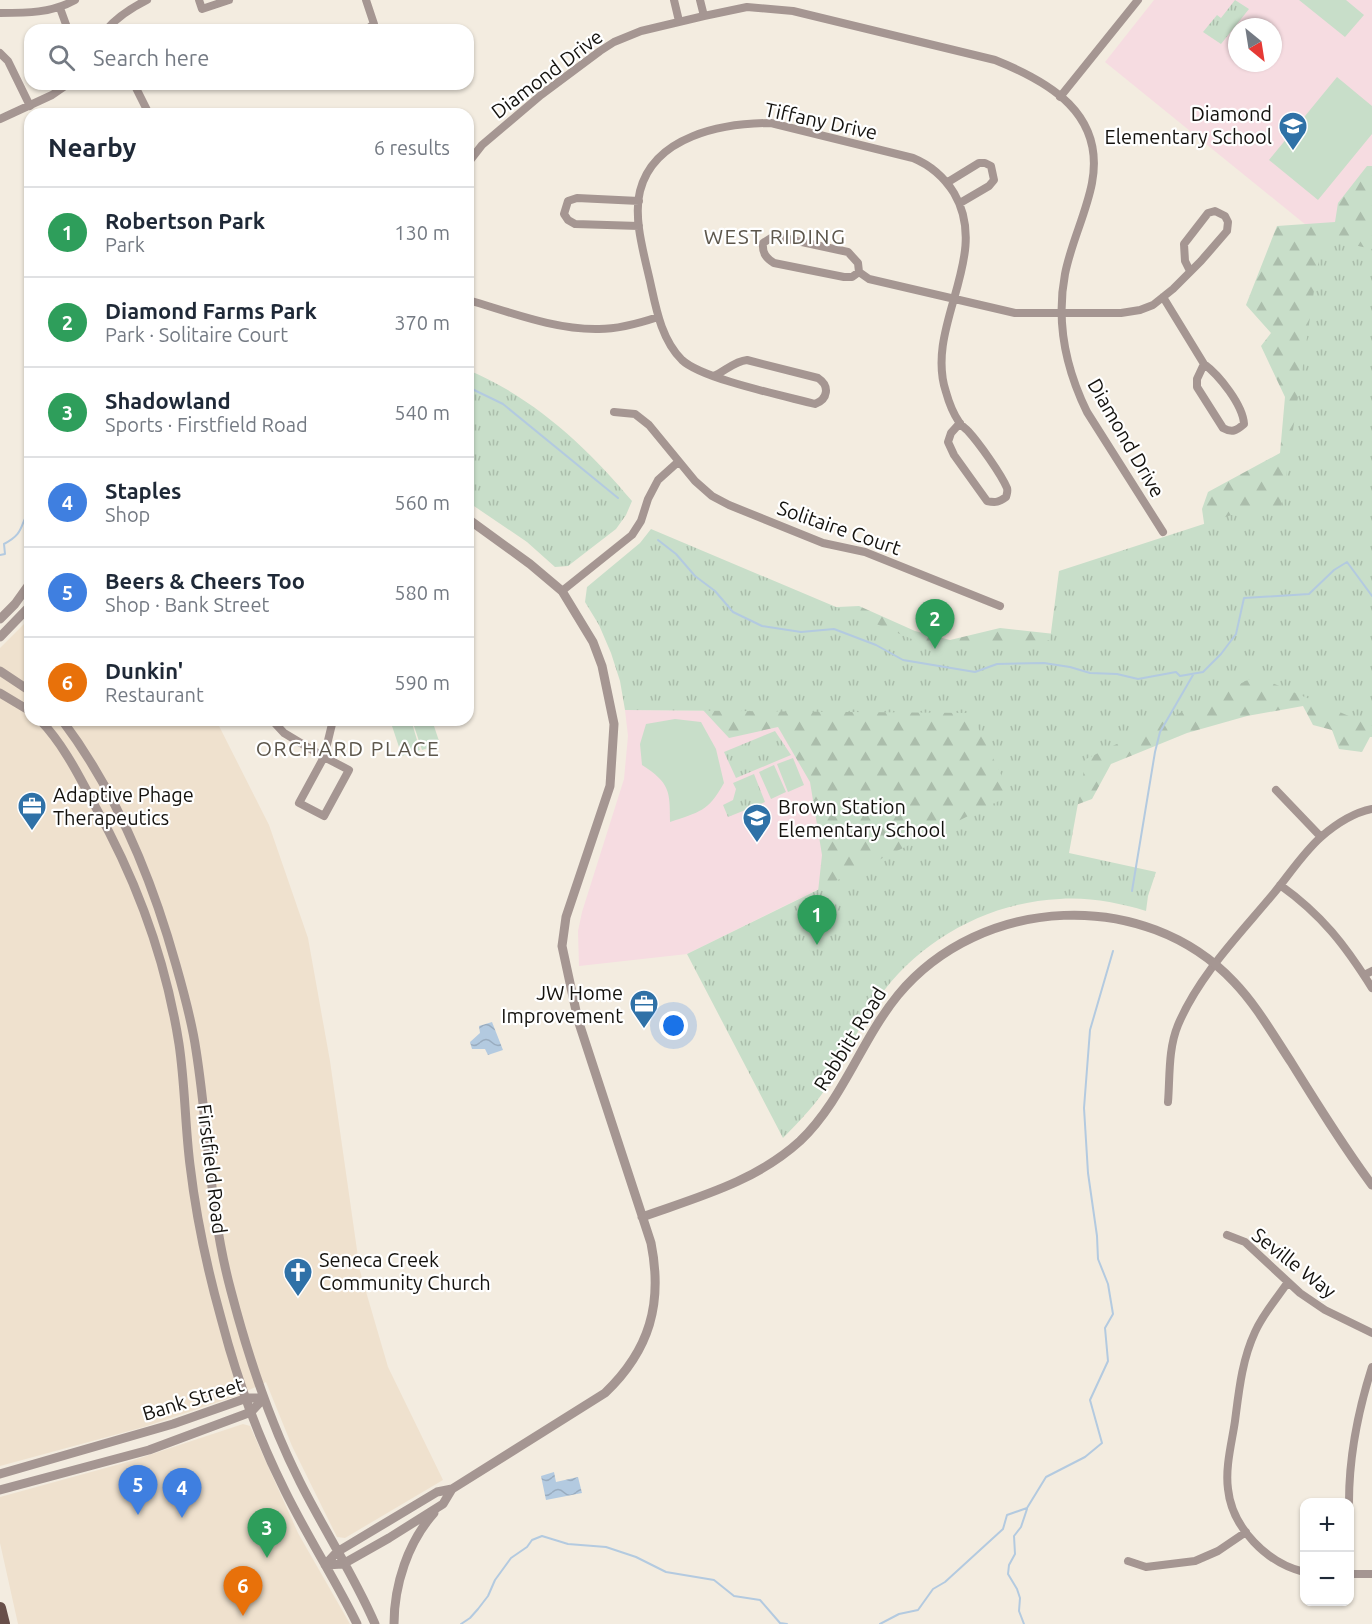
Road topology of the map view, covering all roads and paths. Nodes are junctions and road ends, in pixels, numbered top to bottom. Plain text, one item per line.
1 (75, 0) edge
2 (147, 0) edge
3 (199, 0) edge
4 (229, 0) edge
5 (366, 0) edge
6 (674, 0) edge
7 (700, 0) edge
8 (1138, 0) edge
9 (60, 8) junction
10 (0, 13) edge
11 (704, 15) junction
12 (679, 21) junction
13 (66, 24) edge
14 (111, 24) edge
15 (374, 24) edge
16 (0, 53) edge
17 (58, 90) edge
18 (138, 90) edge
19 (1060, 97) junction
20 (30, 106) junction
21 (25, 108) edge
22 (146, 108) edge
23 (24, 109) edge
24 (0, 119) edge
25 (474, 155) edge
26 (948, 182) junction
27 (639, 201) junction
28 (960, 203) junction
29 (639, 226) junction
30 (1190, 271) junction
31 (859, 272) junction
32 (1163, 297) junction
33 (954, 300) junction
34 (474, 302) edge
35 (1062, 314) junction
36 (658, 317) junction
37 (1204, 364) junction
38 (714, 376) junction
39 (614, 412) dead end
40 (960, 423) junction
41 (678, 462) junction
42 (474, 523) edge
43 (1163, 532) dead end
44 (24, 591) edge
45 (562, 591) junction
46 (1000, 606) dead end
47 (24, 612) edge
48 (0, 619) edge
49 (0, 637) edge
50 (0, 670) edge
51 (24, 687) edge
52 (0, 693) edge
53 (24, 707) edge
54 (45, 726) edge
55 (66, 726) edge
56 (278, 726) edge
57 (332, 726) edge
58 (324, 758) junction
59 (1276, 790) dead end
60 (1372, 809) edge
61 (1321, 837) junction
62 (1280, 885) junction
63 (1215, 965) junction
64 (1372, 970) edge
65 (1364, 975) junction
66 (1372, 988) edge
67 (1168, 1102) dead end
68 (1372, 1185) edge
69 (642, 1217) junction
70 (1227, 1235) dead end
71 (1288, 1282) junction
72 (1372, 1333) edge
73 (1372, 1366) edge
74 (247, 1398) junction
75 (264, 1398) junction
76 (252, 1412) junction
77 (0, 1474) edge
78 (452, 1489) junction
79 (0, 1490) edge
80 (1349, 1498) edge
81 (442, 1504) junction
82 (1246, 1532) junction
83 (337, 1552) junction
84 (1128, 1561) dead end
85 (343, 1564) junction
86 (325, 1565) junction
87 (1300, 1570) edge
88 (1354, 1574) edge
89 (1372, 1574) edge
90 (0, 1608) edge
91 (4, 1624) edge
92 (357, 1624) edge
93 (375, 1624) edge
94 (394, 1624) edge

1 - 9 street
2 - 14 street
3 - 4 street
5 - 15 street
6 - 12 street
7 - 11 street
8 - 19 street
9 - 10 street
9 - 13 street
11 - 12 street, Diamond Drive
11 - 19 street, Diamond Drive
12 - 25 street, Diamond Drive
16 - 20 street
17 - 20 street
18 - 22 street
19 - 35 street, Diamond Drive
20 - 21 street
23 - 24 street
26 - 27 street, Tiffany Drive
26 - 28 street, Tiffany Drive
26 - 28 street
27 - 29 street, Tiffany Drive
27 - 29 street
28 - 33 street, Tiffany Drive
29 - 36 street, Tiffany Drive
30 - 30 street
30 - 32 street
31 - 31 street
31 - 33 street
32 - 35 street
32 - 37 street
33 - 35 street
33 - 40 street, Tiffany Drive
34 - 36 street
35 - 43 street, Diamond Drive
36 - 38 street, Tiffany Drive
37 - 37 street
38 - 38 street, Tiffany Drive
39 - 41 street, Solitaire Court
40 - 40 street, Tiffany Drive
41 - 45 street
41 - 46 street, Solitaire Court
42 - 45 street
44 - 48 street
45 - 69 street
47 - 49 street
50 - 51 street
52 - 53 street
54 - 74 street, Firstfield Road
55 - 75 street, Firstfield Road
56 - 58 street
57 - 58 street
58 - 58 street
59 - 61 street
60 - 61 street
61 - 62 street
62 - 63 street
62 - 65 street
63 - 67 street
63 - 68 street, Rabbitt Road
63 - 69 street, Rabbitt Road
64 - 65 street
65 - 66 street
69 - 78 street
70 - 71 street, Seville Way
71 - 72 street, Seville Way
71 - 82 street
73 - 80 street
74 - 75 street, Bank Street
74 - 76 street, Firstfield Road
74 - 77 street, Bank Street
75 - 76 street, Bank Street
75 - 83 street, Firstfield Road
76 - 79 street, Bank Street
76 - 86 street, Firstfield Road
78 - 81 street
78 - 83 street
81 - 85 street
81 - 94 street
82 - 84 street
82 - 87 street
83 - 85 street, Firstfield Road
83 - 86 street
85 - 86 street
85 - 93 street, Firstfield Road
86 - 92 street, Firstfield Road
88 - 89 street
90 - 91 main road

